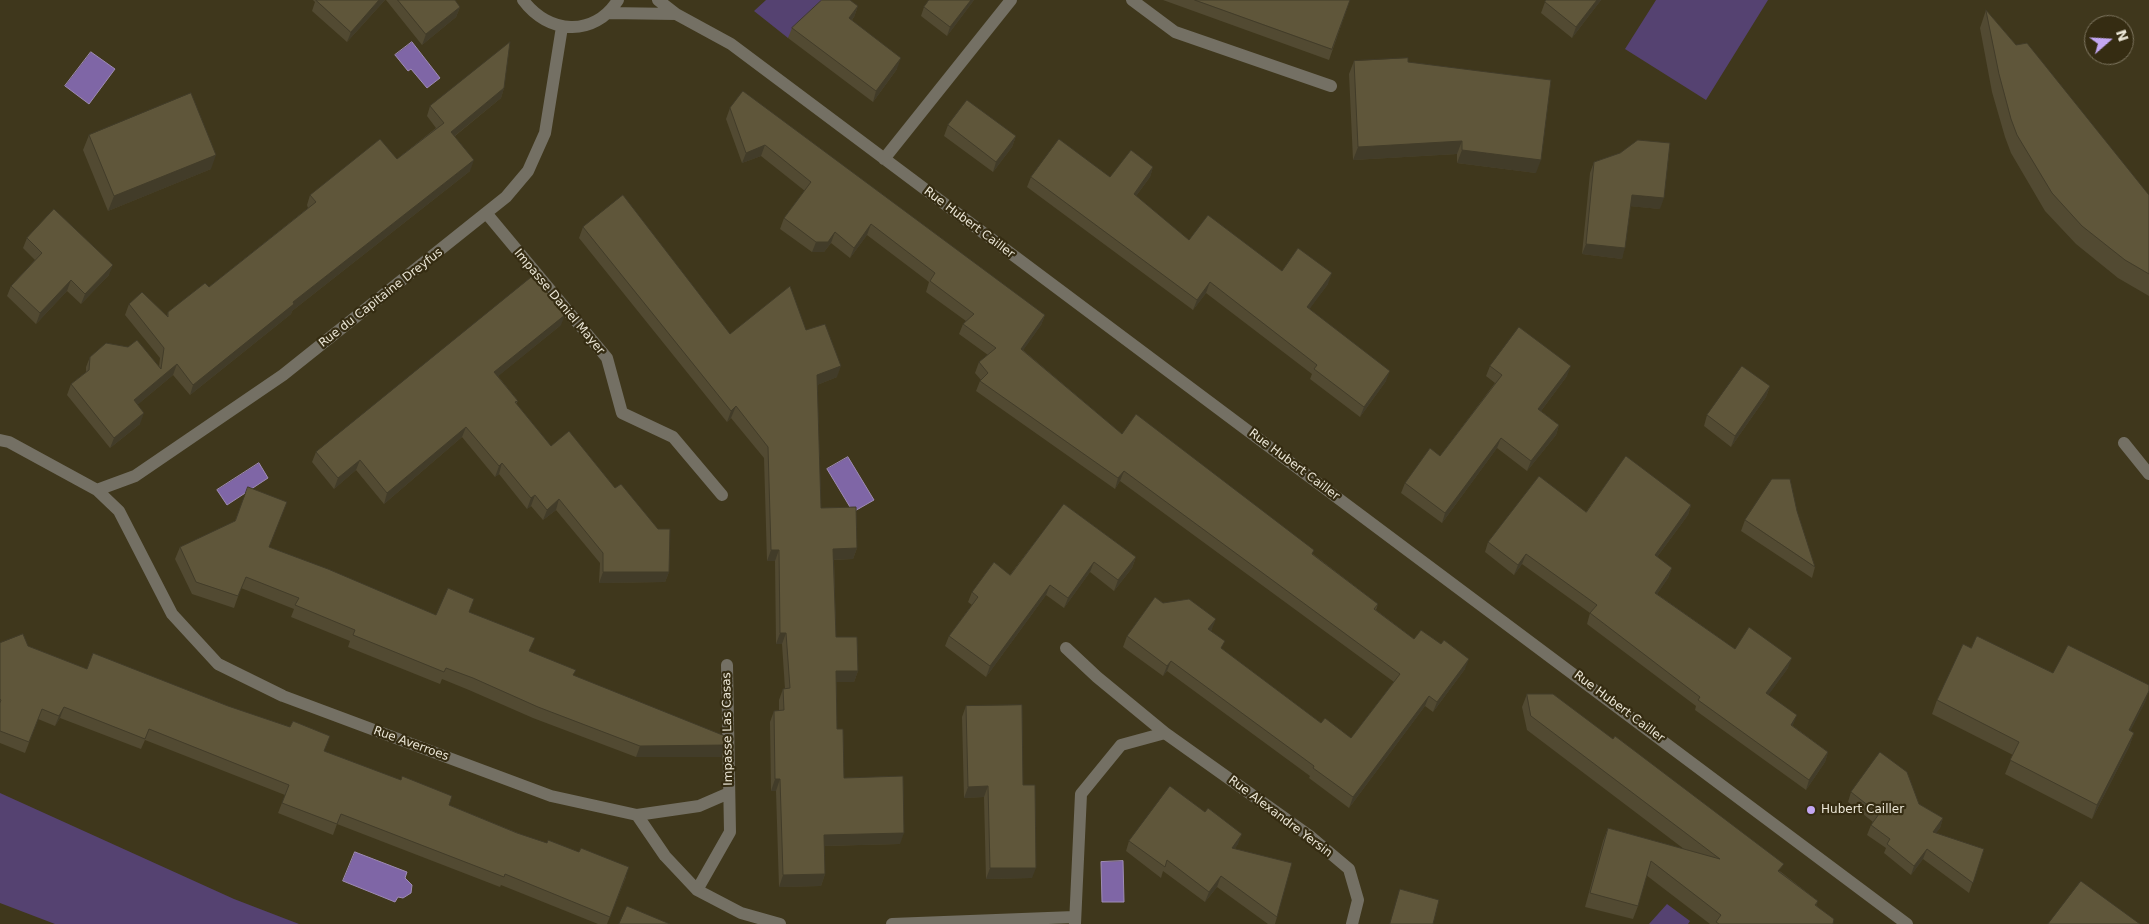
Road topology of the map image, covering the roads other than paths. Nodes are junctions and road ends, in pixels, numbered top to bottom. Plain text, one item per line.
1 (523, 0) edge
2 (618, 0) edge
3 (658, 0) edge
4 (1011, 0) edge
5 (1132, 0) edge
6 (608, 13) junction
7 (676, 14) junction
8 (562, 27) junction
9 (1331, 86) dead end
10 (884, 160) junction
11 (487, 214) junction
12 (0, 440) edge
13 (2124, 443) dead end
14 (2149, 474) edge
15 (97, 490) junction
16 (722, 495) dead end
17 (1066, 648) dead end
18 (727, 665) dead end
19 (1165, 732) junction
20 (729, 792) junction
21 (637, 815) junction
22 (697, 890) junction
23 (1075, 921) edge
24 (780, 924) edge
25 (892, 924) edge
26 (1352, 924) edge
27 (1907, 924) edge

1 - 8 street
2 - 6 street
3 - 7 street, Rue Hubert Cailler
4 - 10 street
5 - 9 street
6 - 7 street, Rue Hubert Cailler
6 - 8 street
7 - 10 street, Rue Hubert Cailler
8 - 11 street, Rue du Capitaine Dreyfus
10 - 27 street, Rue Hubert Cailler
11 - 15 street, Rue du Capitaine Dreyfus
11 - 16 street, Impasse Daniel Mayer
12 - 15 street, Rue Averroes
13 - 14 street
15 - 21 street, Rue Averroes
17 - 19 street, Rue Alexandre Yersin
18 - 20 street, Impasse Las Casas
19 - 23 street
19 - 26 street, Rue Alexandre Yersin
20 - 21 street, Impasse Las Casas
20 - 22 street, Impasse Las Casas
21 - 22 street
22 - 24 street
23 - 25 street

